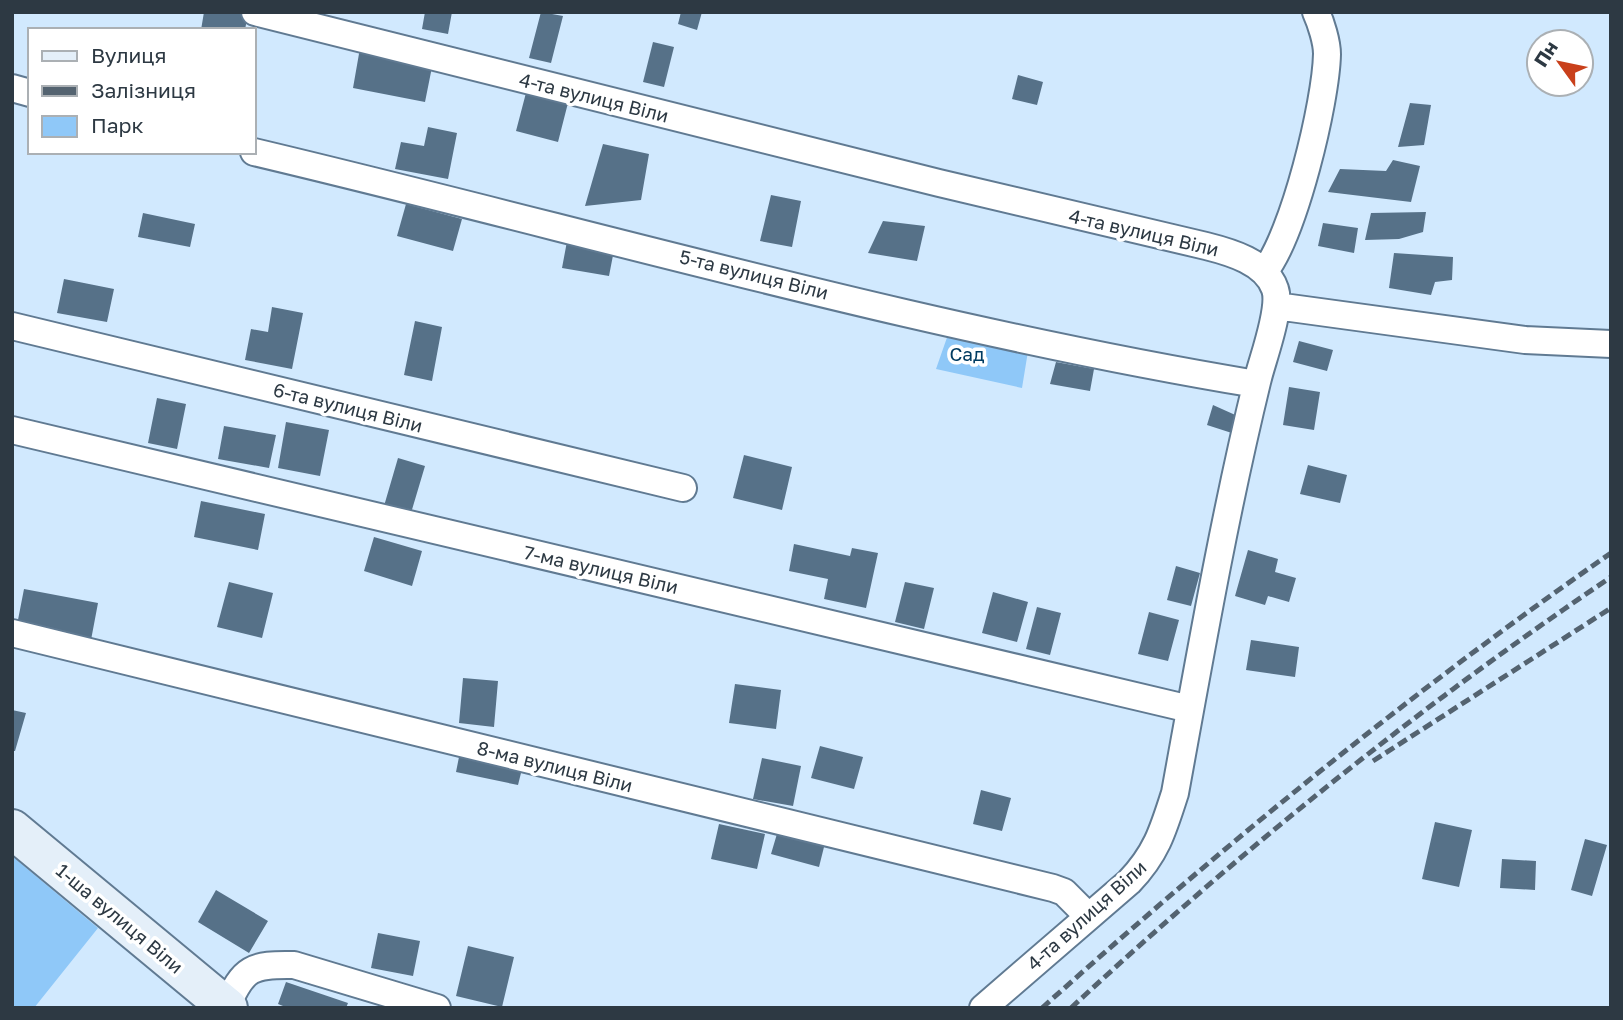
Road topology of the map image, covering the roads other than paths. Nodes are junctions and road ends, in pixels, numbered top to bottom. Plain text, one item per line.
1 (255, 12) edge
2 (1316, 12) edge
3 (256, 152) edge
4 (1264, 272) junction
5 (1276, 306) junction
6 (12, 326) edge
7 (1611, 344) edge
8 (1256, 384) junction
9 (12, 430) edge
10 (683, 488) dead end
11 (12, 633) edge
12 (1190, 709) junction
13 (12, 829) edge
14 (1088, 916) junction
15 (227, 1007) edge
16 (436, 1008) edge
17 (983, 1008) edge

1 - 4 street, 4-та вулиця Віли
2 - 4 street
3 - 8 street, 5-та вулиця Віли
4 - 5 street
5 - 7 street
5 - 8 street, 4-та вулиця Віли
6 - 10 street, 6-та вулиця Віли
8 - 12 street, 4-та вулиця Віли
9 - 12 street, 7-ма вулиця Віли
11 - 14 street, 8-ма вулиця Віли
12 - 14 street, 4-та вулиця Віли
13 - 15 main road, 1-ша вулиця Віли
14 - 17 street, 4-та вулиця Віли
15 - 16 street

